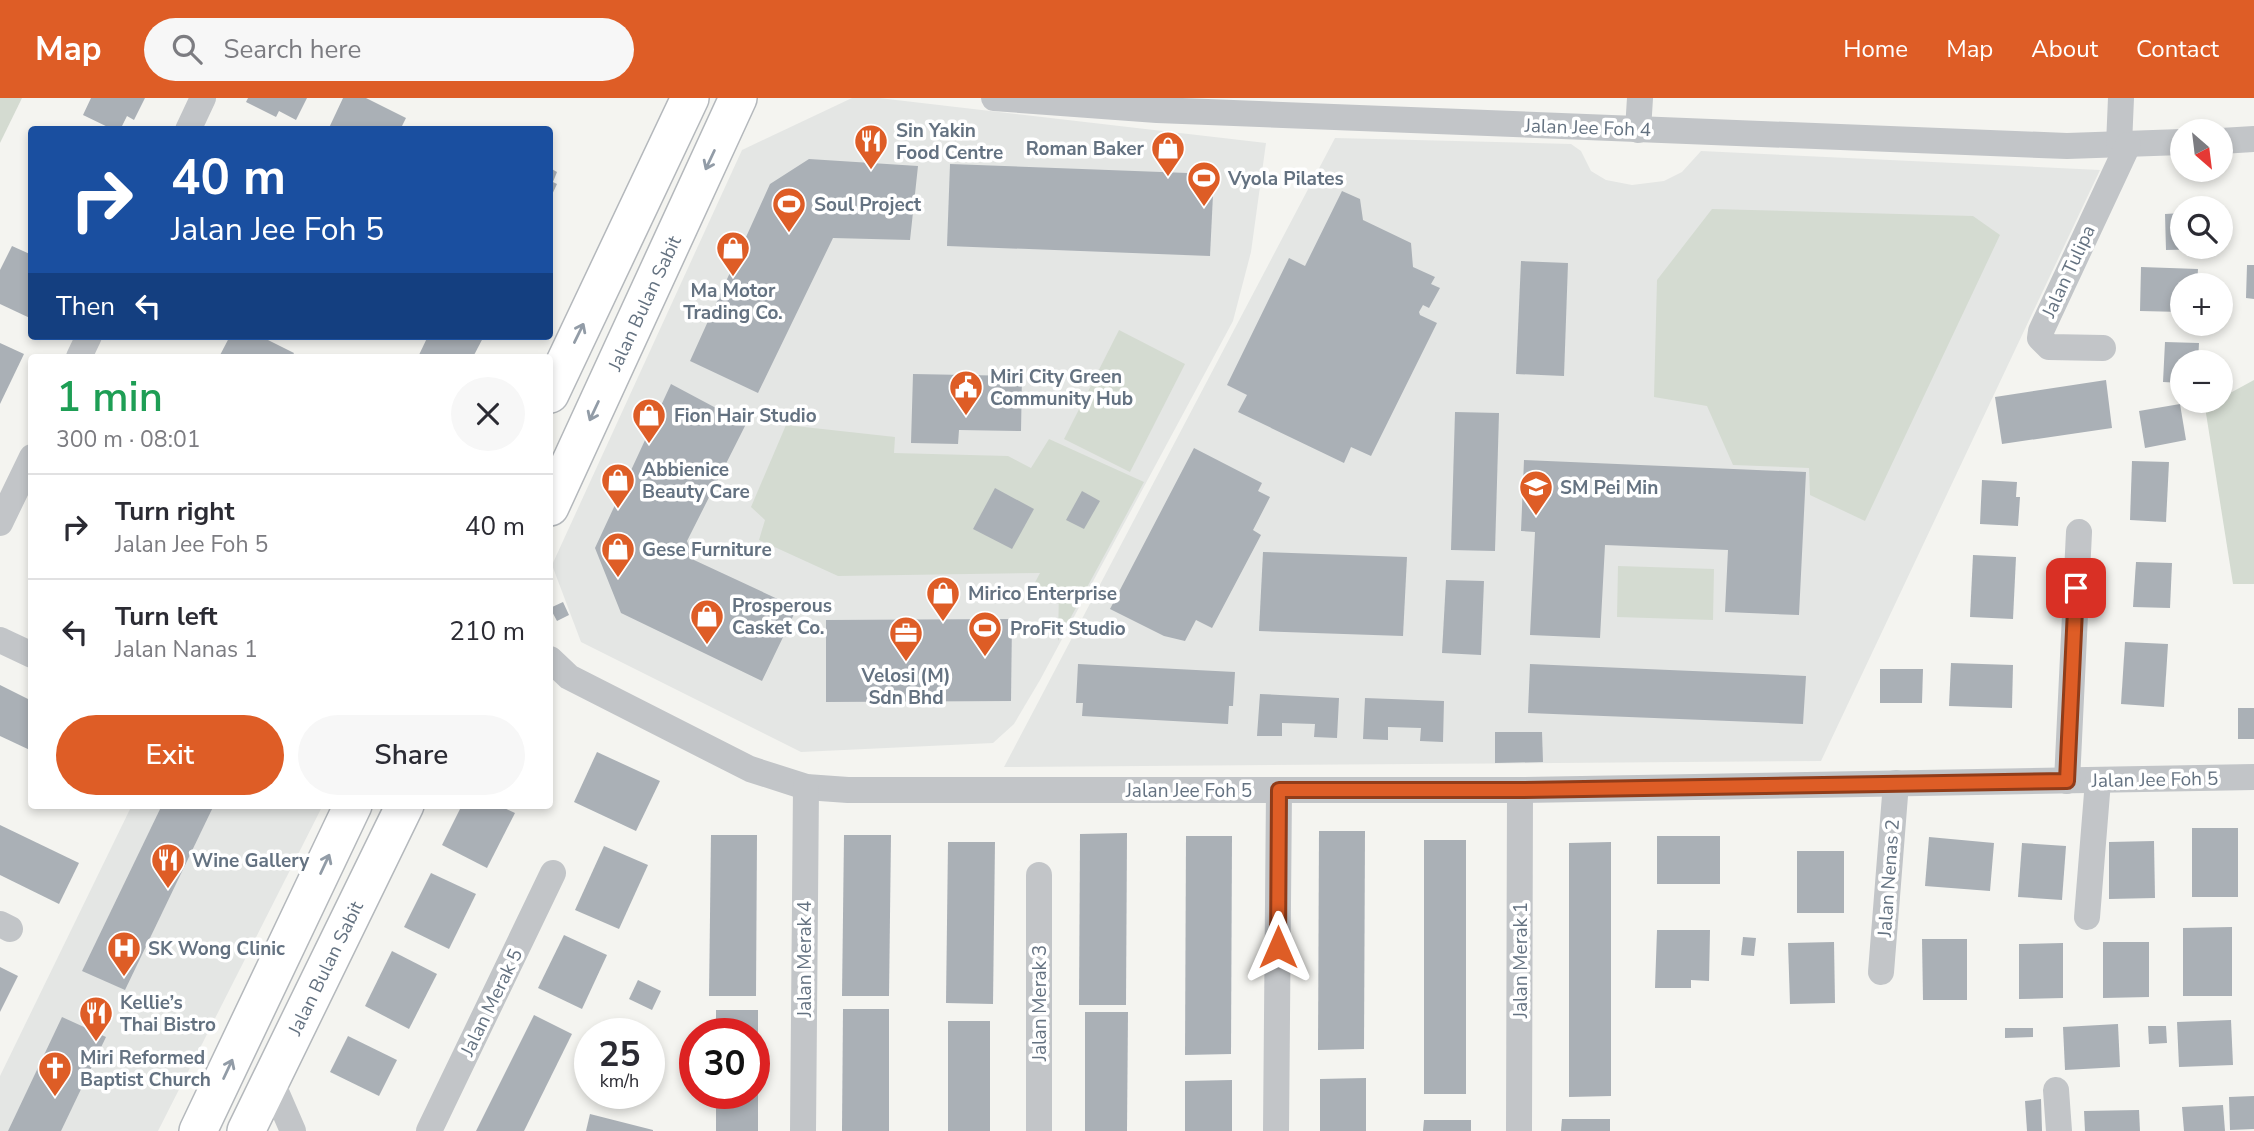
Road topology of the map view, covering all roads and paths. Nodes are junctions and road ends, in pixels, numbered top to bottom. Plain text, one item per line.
1 (203, 98) edge
2 (690, 98) edge
3 (704, 98) edge
4 (738, 98) edge
5 (993, 98) edge
6 (1640, 98) edge
7 (2121, 98) edge
8 (1157, 104) edge
9 (190, 126) edge
10 (1638, 130) junction
11 (675, 132) junction
12 (2254, 139) edge
13 (2233, 140) edge
14 (2170, 143) edge
15 (2124, 145) junction
16 (2102, 348) dead end
17 (553, 388) edge
18 (28, 465) edge
19 (553, 500) edge
20 (0, 523) edge
21 (2079, 532) dead end
22 (0, 640) edge
23 (28, 653) edge
24 (559, 677) edge
25 (2254, 777) edge
26 (2067, 781) junction
27 (2098, 781) junction
28 (1896, 783) junction
29 (806, 787) junction
30 (1279, 790) junction
31 (1520, 790) junction
32 (352, 809) edge
33 (403, 809) edge
34 (553, 873) dead end
35 (1039, 875) dead end
36 (2087, 917) dead end
37 (1881, 972) dead end
38 (270, 1078) junction
39 (2056, 1090) dead end
40 (198, 1131) edge
41 (246, 1131) edge
42 (293, 1131) edge
43 (429, 1131) edge
44 (803, 1131) edge
45 (1039, 1131) edge
46 (1276, 1131) edge
47 (1519, 1131) edge
48 (2059, 1131) edge

1 - 9 street
2 - 11 main road
3 - 11 main road
4 -> 19 main road, Jalan Bulan Sabit
5 - 8 street, Jalan Jee Foh 4
6 - 10 street
7 - 15 street
8 - 10 street, Jalan Jee Foh 4
10 - 15 street, Jalan Jee Foh 4
17 -> 11 main road
12 - 13 street
14 - 15 street, Jalan Jee Foh 4
15 - 16 street, Jalan Tulipa
18 - 20 street
21 - 26 street
22 - 23 street
24 - 29 street, Jalan Jee Foh 5
25 - 27 street, Jalan Jee Foh 5
26 - 27 street, Jalan Jee Foh 5
26 - 28 street, Jalan Jee Foh 5
27 - 36 street
28 - 31 street, Jalan Jee Foh 5
28 - 37 street, Jalan Nenas 2
29 - 30 street, Jalan Jee Foh 5
29 - 44 street, Jalan Merak 4
30 - 31 street, Jalan Jee Foh 5
30 - 46 street
31 - 47 street, Jalan Merak 1
40 -> 32 main road
33 - 38 main road, Jalan Bulan Sabit
34 - 43 street, Jalan Merak 5
35 - 45 street, Jalan Merak 3
38 - 41 main road, Jalan Bulan Sabit
38 - 42 street
39 - 48 street

